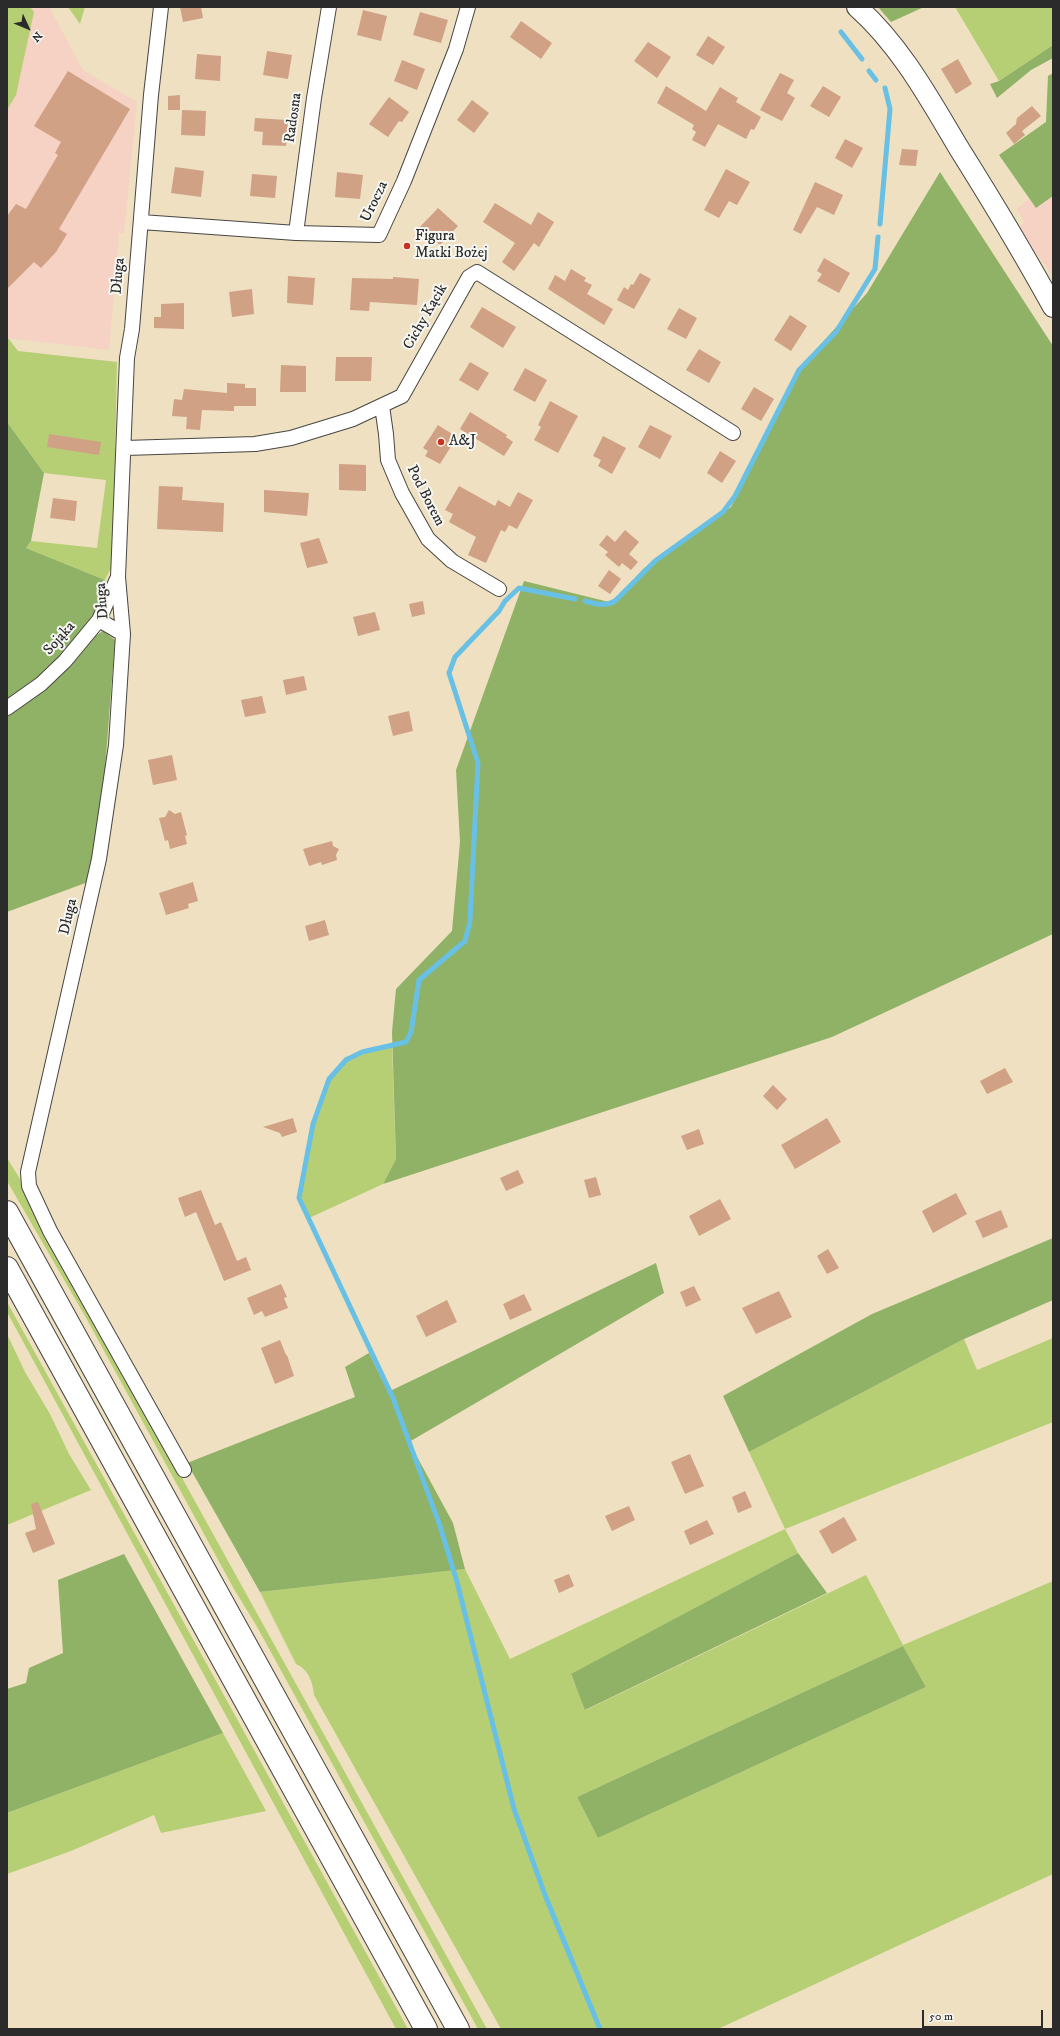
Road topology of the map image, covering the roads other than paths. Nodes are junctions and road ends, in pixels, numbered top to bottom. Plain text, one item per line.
1 (161, 7) edge
2 (329, 7) edge
3 (468, 7) edge
4 (857, 7) edge
5 (141, 222) junction
6 (296, 233) junction
7 (1053, 307) edge
8 (382, 406) junction
9 (733, 433) dead end
10 (125, 448) junction
11 (118, 577) junction
12 (499, 589) dead end
13 (99, 620) junction
14 (123, 634) junction
15 (7, 708) edge
16 (7, 1212) edge
17 (7, 1268) edge
18 (184, 1470) dead end
19 (426, 2029) edge
20 (458, 2029) edge

1 - 5 street, Długa
2 - 6 street, Radosna
3 - 6 street, Urocza
4 - 7 main road
5 - 6 street, Urocza
5 - 10 street, Długa
8 - 9 street, Cichy Kącik
8 - 10 street, Cichy Kącik
8 - 12 street, Pod Borem
10 - 11 street, Długa
11 - 13 street, Sojąka
11 - 14 street, Długa
13 - 14 street
13 - 15 street, Sojąka
14 - 18 street, Długa
16 - 20 highway
17 - 19 highway

